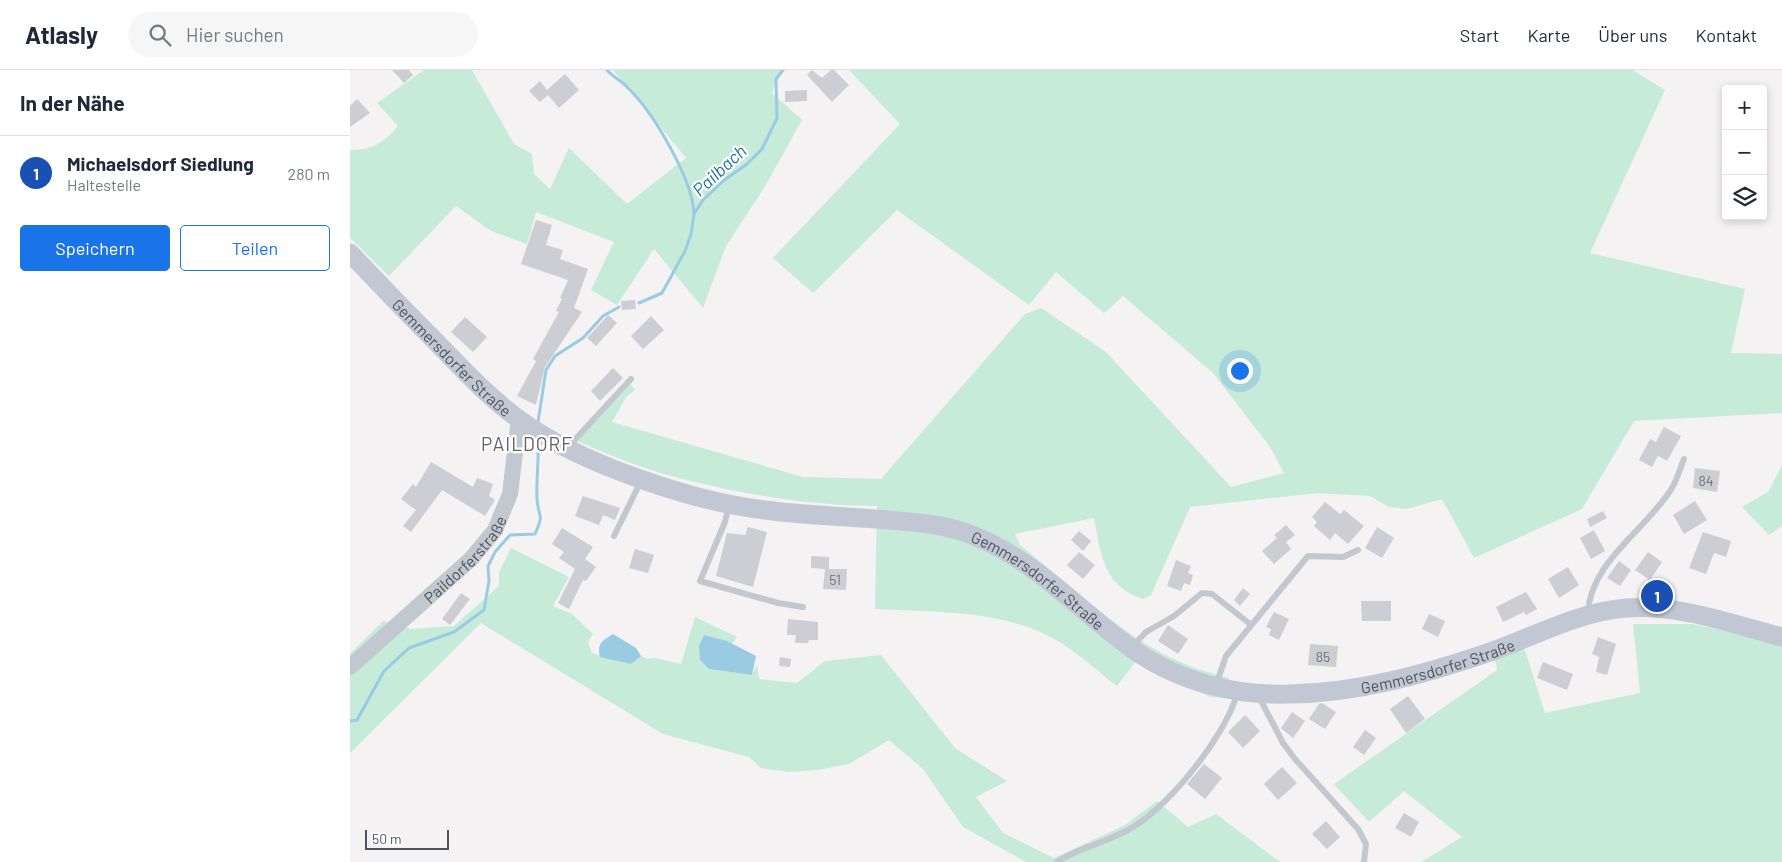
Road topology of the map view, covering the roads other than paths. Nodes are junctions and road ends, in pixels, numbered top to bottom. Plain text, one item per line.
1 (350, 253) edge
2 (631, 379) dead end
3 (519, 419) junction
4 (567, 448) junction
5 (1684, 459) dead end
6 (642, 478) junction
7 (730, 505) junction
8 (614, 536) dead end
9 (1358, 550) dead end
10 (803, 607) dead end
11 (1588, 615) junction
12 (1250, 624) junction
13 (1782, 636) edge
14 (1131, 648) junction
15 (350, 667) edge
16 (1215, 686) junction
17 (1238, 692) junction
18 (1257, 693) junction
19 (1057, 862) edge
20 (1364, 862) edge

1 - 3 main road, Gemmersdorfer Straße
2 - 4 lane
3 - 4 main road, Gemmersdorfer Straße
3 - 15 street, Paildorferstraße
4 - 6 main road, Gemmersdorfer Straße
5 - 11 lane
6 - 7 main road, Gemmersdorfer Straße
6 - 8 lane
7 - 10 lane
7 - 14 main road, Gemmersdorfer Straße
9 - 12 lane
11 - 13 main road, Gemmersdorfer Straße
11 - 18 main road, Gemmersdorfer Straße
12 - 14 lane
12 - 16 lane
14 - 16 main road, Gemmersdorfer Straße
16 - 17 main road, Gemmersdorfer Straße
17 - 18 main road, Gemmersdorfer Straße
17 - 19 lane
18 - 20 lane

